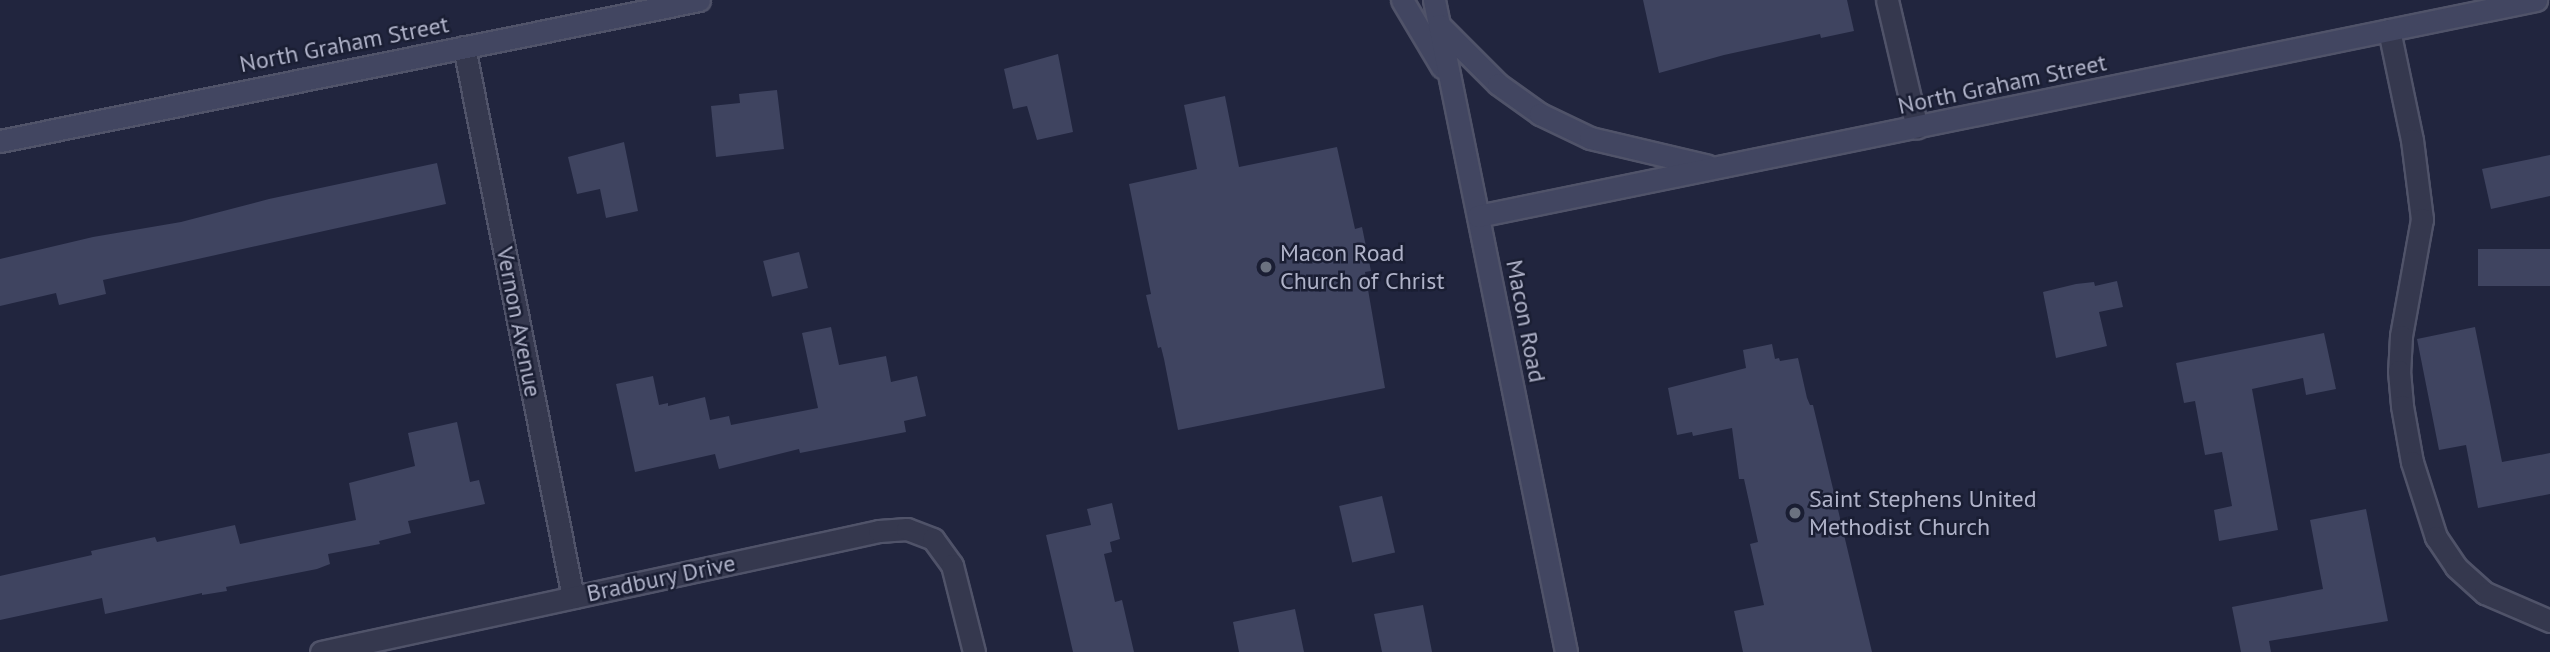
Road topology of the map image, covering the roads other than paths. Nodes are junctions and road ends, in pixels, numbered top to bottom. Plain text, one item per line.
1 (699, 0) edge
2 (1402, 0) edge
3 (1434, 0) edge
4 (1887, 0) edge
5 (2536, 0) edge
6 (1439, 25) junction
7 (2389, 30) junction
8 (464, 47) junction
9 (1451, 82) junction
10 (1917, 128) junction
11 (0, 141) edge
12 (1717, 168) junction
13 (1478, 216) junction
14 (573, 597) junction
15 (2550, 621) edge
16 (415, 643) edge
17 (321, 652) edge
18 (974, 652) edge
19 (1566, 652) edge

1 - 8 main road, North Graham Street
2 - 9 main road
3 - 6 main road, Macon Road
4 - 10 street
5 - 7 main road, North Graham Street
6 - 9 main road, Macon Road
6 - 12 main road
7 - 10 main road, North Graham Street
7 - 15 street
8 - 11 main road, North Graham Street
8 - 14 street, Vernon Avenue
9 - 13 main road, Macon Road
10 - 12 main road, North Graham Street
12 - 13 main road, North Graham Street
13 - 19 main road, Macon Road
14 - 16 street, Bradbury Drive
14 - 18 street, Bradbury Drive
16 - 17 street, Bradbury Drive

